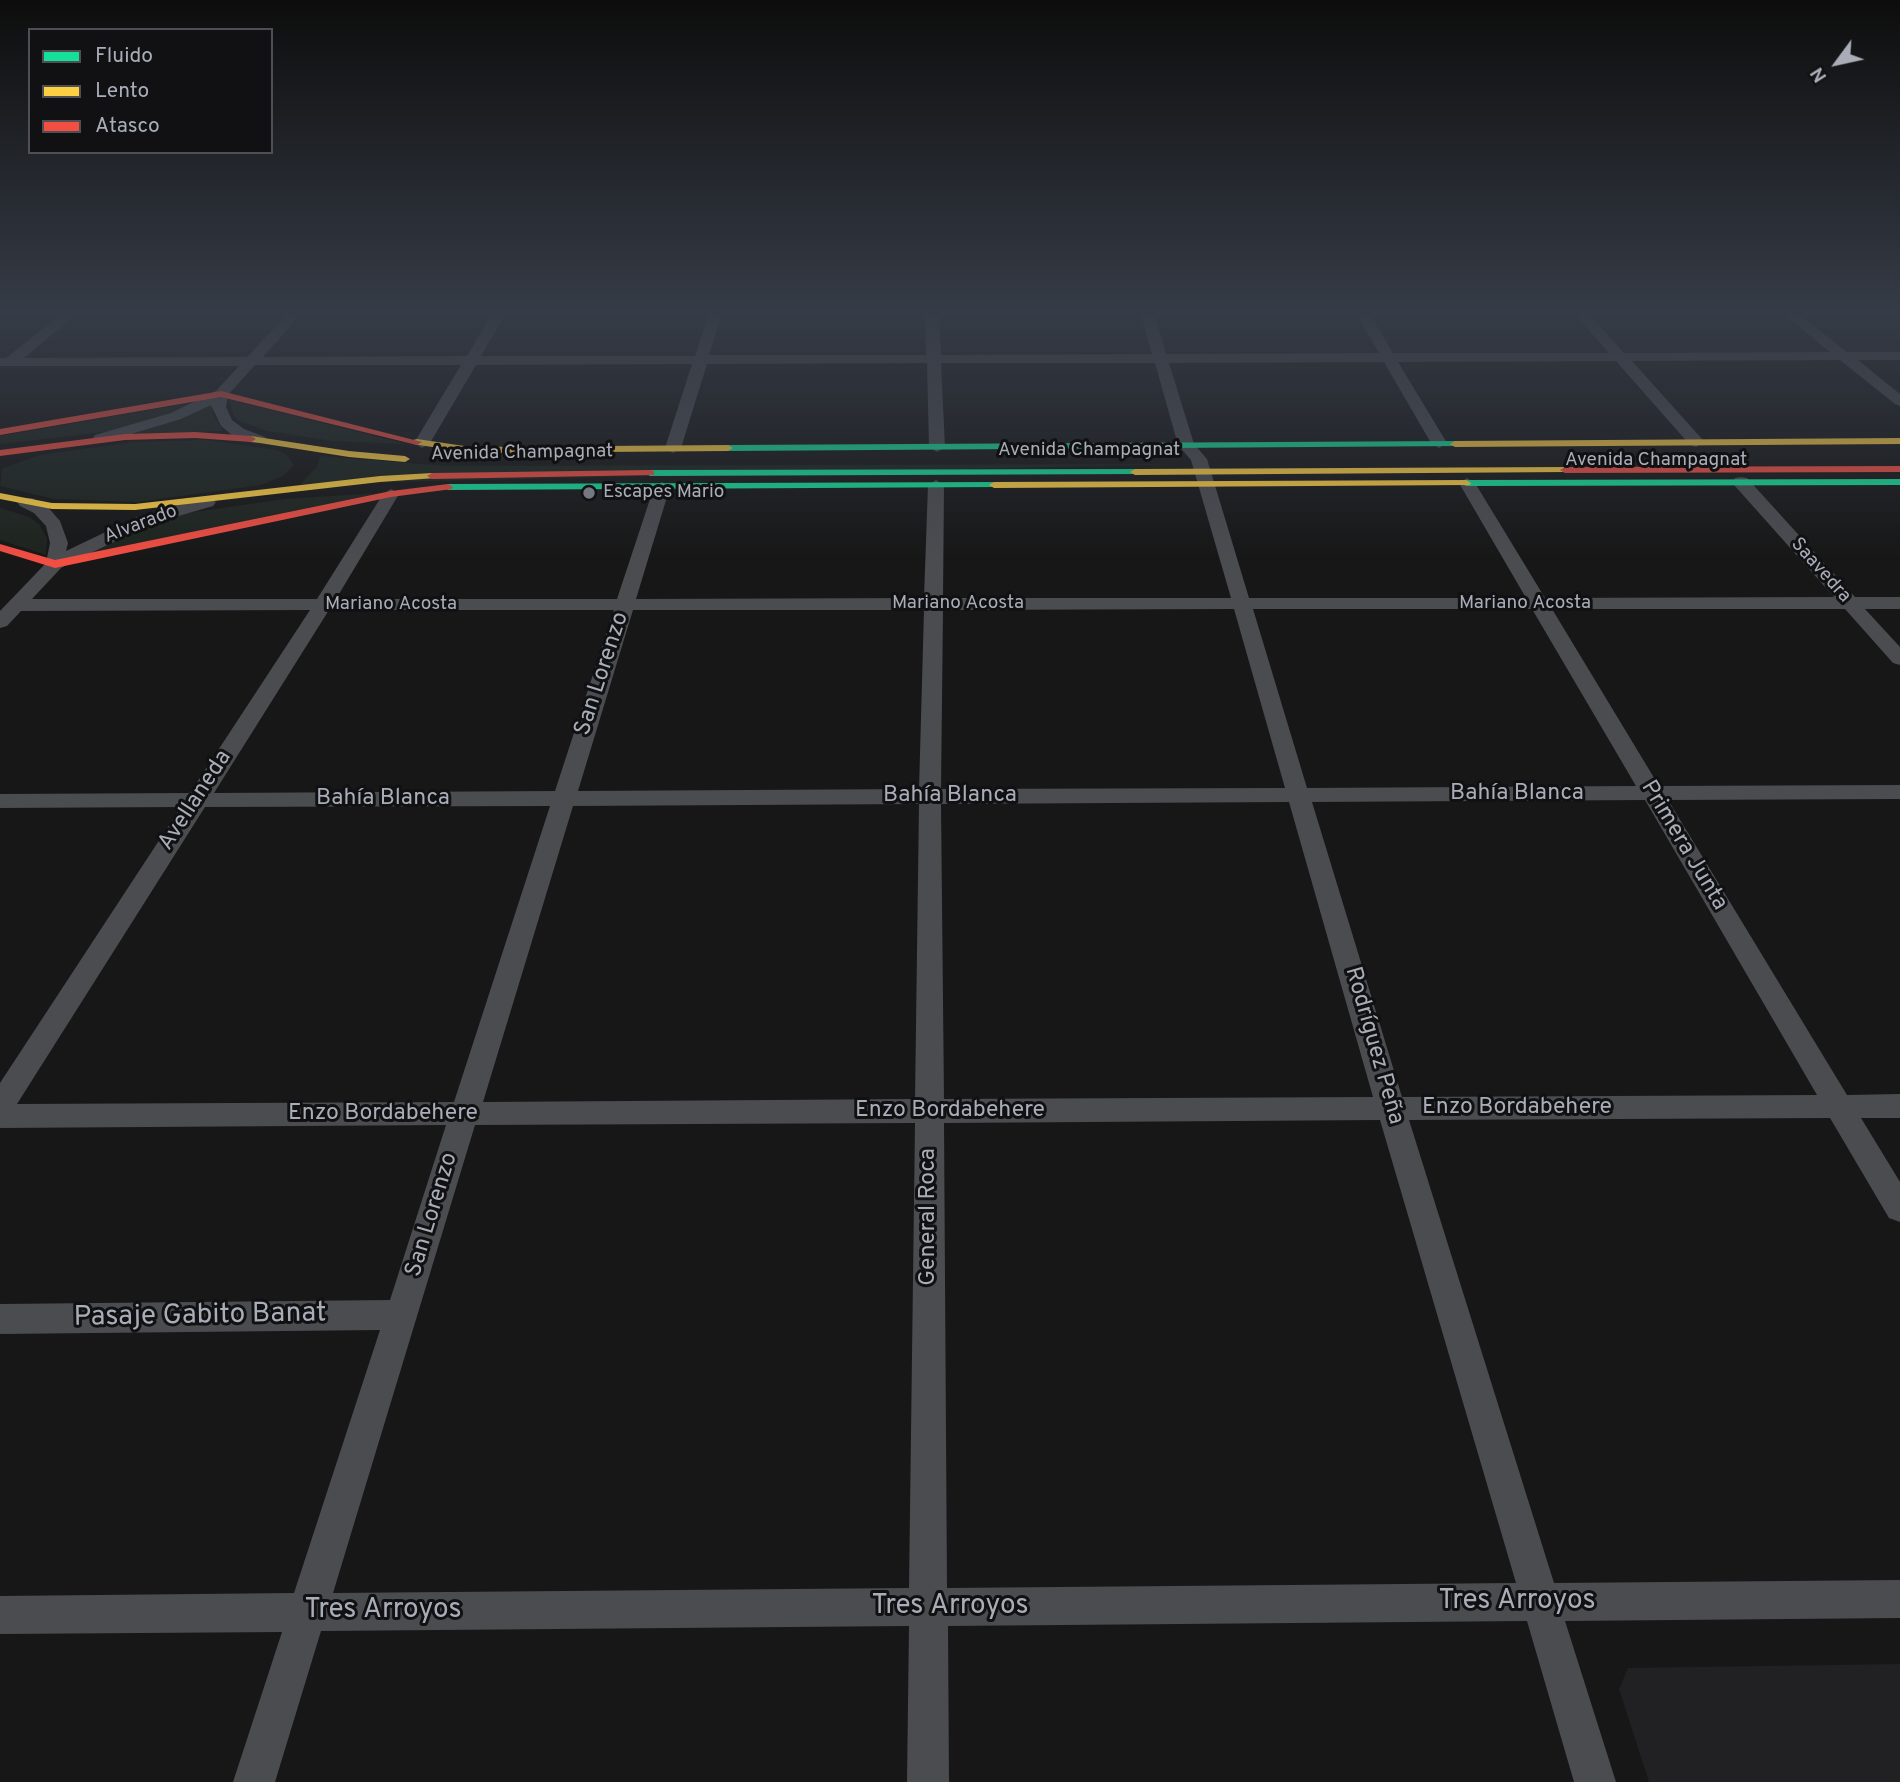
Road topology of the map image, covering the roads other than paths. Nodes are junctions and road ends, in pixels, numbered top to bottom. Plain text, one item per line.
1 (214, 395) edge
2 (218, 395) edge
3 (221, 395) edge
4 (226, 395) edge
5 (450, 395) edge
6 (690, 395) edge
7 (934, 395) edge
8 (1172, 395) edge
9 (1411, 395) edge
10 (1656, 395) edge
11 (0, 432) edge
12 (267, 441) junction
13 (1900, 441) edge
14 (1696, 442) junction
15 (422, 443) junction
16 (1439, 443) junction
17 (75, 444) junction
18 (1186, 445) junction
19 (937, 447) junction
20 (673, 449) junction
21 (471, 450) junction
22 (0, 452) edge
23 (1900, 456) edge
24 (1371, 458) junction
25 (306, 461) junction
26 (0, 463) edge
27 (1267, 464) junction
28 (1129, 465) junction
29 (1019, 466) junction
30 (1900, 469) edge
31 (1202, 472) junction
32 (1330, 476) junction
33 (1741, 482) junction
34 (1900, 482) edge
35 (1467, 483) junction
36 (1397, 484) junction
37 (936, 485) junction
38 (662, 487) junction
39 (446, 488) junction
40 (280, 490) junction
41 (391, 494) junction
42 (239, 495) junction
43 (2, 496) edge
44 (26, 502) junction
45 (0, 547) edge
46 (55, 564) junction
47 (1849, 603) junction
48 (1900, 603) edge
49 (625, 604) junction
50 (934, 604) junction
51 (1241, 604) junction
52 (1537, 604) junction
53 (16, 605) junction
54 (323, 606) junction
55 (0, 622) edge
56 (1900, 659) edge
57 (1900, 792) edge
58 (1651, 793) junction
59 (1300, 795) junction
60 (930, 796) junction
61 (564, 798) junction
62 (195, 800) junction
63 (0, 801) edge
64 (1900, 1106) edge
65 (0, 1107) edge
66 (1839, 1107) junction
67 (1391, 1109) junction
68 (929, 1111) junction
69 (464, 1114) junction
70 (0, 1116) edge
71 (1900, 1209) edge
72 (401, 1315) junction
73 (0, 1319) edge
74 (1900, 1599) edge
75 (1541, 1602) junction
76 (928, 1607) junction
77 (307, 1612) junction
78 (0, 1615) edge
79 (254, 1782) edge
80 (928, 1782) edge
81 (1595, 1782) edge

1 - 11 main road, Avenida Champagnat
2 - 17 street
3 - 12 street
4 - 15 main road, Avenida Champagnat
5 - 15 street
6 - 20 street
7 - 19 street
8 - 18 street, Rodríguez Peña
9 - 16 street
10 - 14 street
12 - 17 main road, Avenida Champagnat
12 - 25 main road, Avenida Champagnat
13 - 14 main road, Avenida Champagnat
14 - 16 main road, Avenida Champagnat
15 - 21 main road, Avenida Champagnat
16 - 24 main road, Avenida Champagnat
17 - 22 main road, Avenida Champagnat
17 - 26 main road
18 - 27 main road, Avenida Champagnat
18 - 28 main road, Avenida Champagnat
18 - 31 street, Rodríguez Peña
19 - 20 main road, Avenida Champagnat
19 - 29 main road, Avenida Champagnat
20 - 21 main road, Avenida Champagnat
21 - 25 main road, Avenida Champagnat
23 - 24 main road, Avenida Champagnat
24 - 27 main road, Avenida Champagnat
24 - 27 main road, Avenida Champagnat
24 - 27 main road
24 - 30 main road, Avenida Champagnat
24 - 32 main road
25 - 29 main road, Avenida Champagnat
25 - 42 main road
27 - 31 main road, Avenida Champagnat
27 - 32 main road
27 - 36 main road, Avenida Champagnat
28 - 29 main road, Avenida Champagnat
28 - 29 main road, Avenida Champagnat
28 - 29 main road
28 - 29 main road
28 - 31 main road, Avenida Champagnat
29 - 37 main road, Avenida Champagnat
29 - 40 main road, Avenida Champagnat
31 - 51 street, Rodríguez Peña
32 - 36 main road
33 - 34 main road, Avenida Champagnat
33 - 35 main road, Avenida Champagnat
33 - 47 street, Saavedra
35 - 36 main road, Avenida Champagnat
35 - 52 street, Primera Junta
37 - 38 main road, Avenida Champagnat
37 - 50 street, General Roca
38 - 39 main road, Avenida Champagnat
38 - 49 street, San Lorenzo
39 - 40 main road, Avenida Champagnat
39 - 41 main road, Avenida Champagnat
40 - 42 main road, Avenida Champagnat
41 - 46 main road, Avenida Champagnat
41 - 54 street, Avellaneda
42 - 44 main road, Avenida Champagnat
42 - 46 street, Alvarado
43 - 44 main road, Avenida Champagnat
44 - 46 street
45 - 46 main road, Avenida Champagnat
46 - 53 street, Alvarado
47 - 48 street, Mariano Acosta
47 - 52 street, Mariano Acosta
47 - 56 street, Saavedra
49 - 50 street, Mariano Acosta
49 - 54 street, Mariano Acosta
49 - 61 street, San Lorenzo
50 - 51 street, Mariano Acosta
50 - 60 street, General Roca
51 - 52 street, Mariano Acosta
51 - 59 street, Rodríguez Peña
52 - 58 street, Primera Junta
53 - 54 street, Mariano Acosta
53 - 55 street, Alvarado
54 - 62 street, Avellaneda
57 - 58 street, Bahía Blanca
58 - 59 street, Bahía Blanca
58 - 66 street, Primera Junta
59 - 60 street, Bahía Blanca
59 - 67 street, Rodríguez Peña
60 - 61 street, Bahía Blanca
60 - 68 street, General Roca
61 - 62 street, Bahía Blanca
61 - 69 street, San Lorenzo
62 - 63 street, Bahía Blanca
62 - 65 street, Avellaneda
64 - 66 street, Enzo Bordabehere
66 - 67 street, Enzo Bordabehere
66 - 71 street, Primera Junta
67 - 68 street, Enzo Bordabehere
67 - 75 street, Rodríguez Peña
68 - 69 street, Enzo Bordabehere
68 - 76 street, General Roca
69 - 70 street, Enzo Bordabehere
69 - 72 street, San Lorenzo
72 - 73 street, Pasaje Gabito Banat
72 - 77 street, San Lorenzo
74 - 75 street, Tres Arroyos
75 - 76 street, Tres Arroyos
75 - 81 street, Rodríguez Peña
76 - 77 street, Tres Arroyos
76 - 80 street, General Roca
77 - 78 street, Tres Arroyos
77 - 79 street, San Lorenzo

